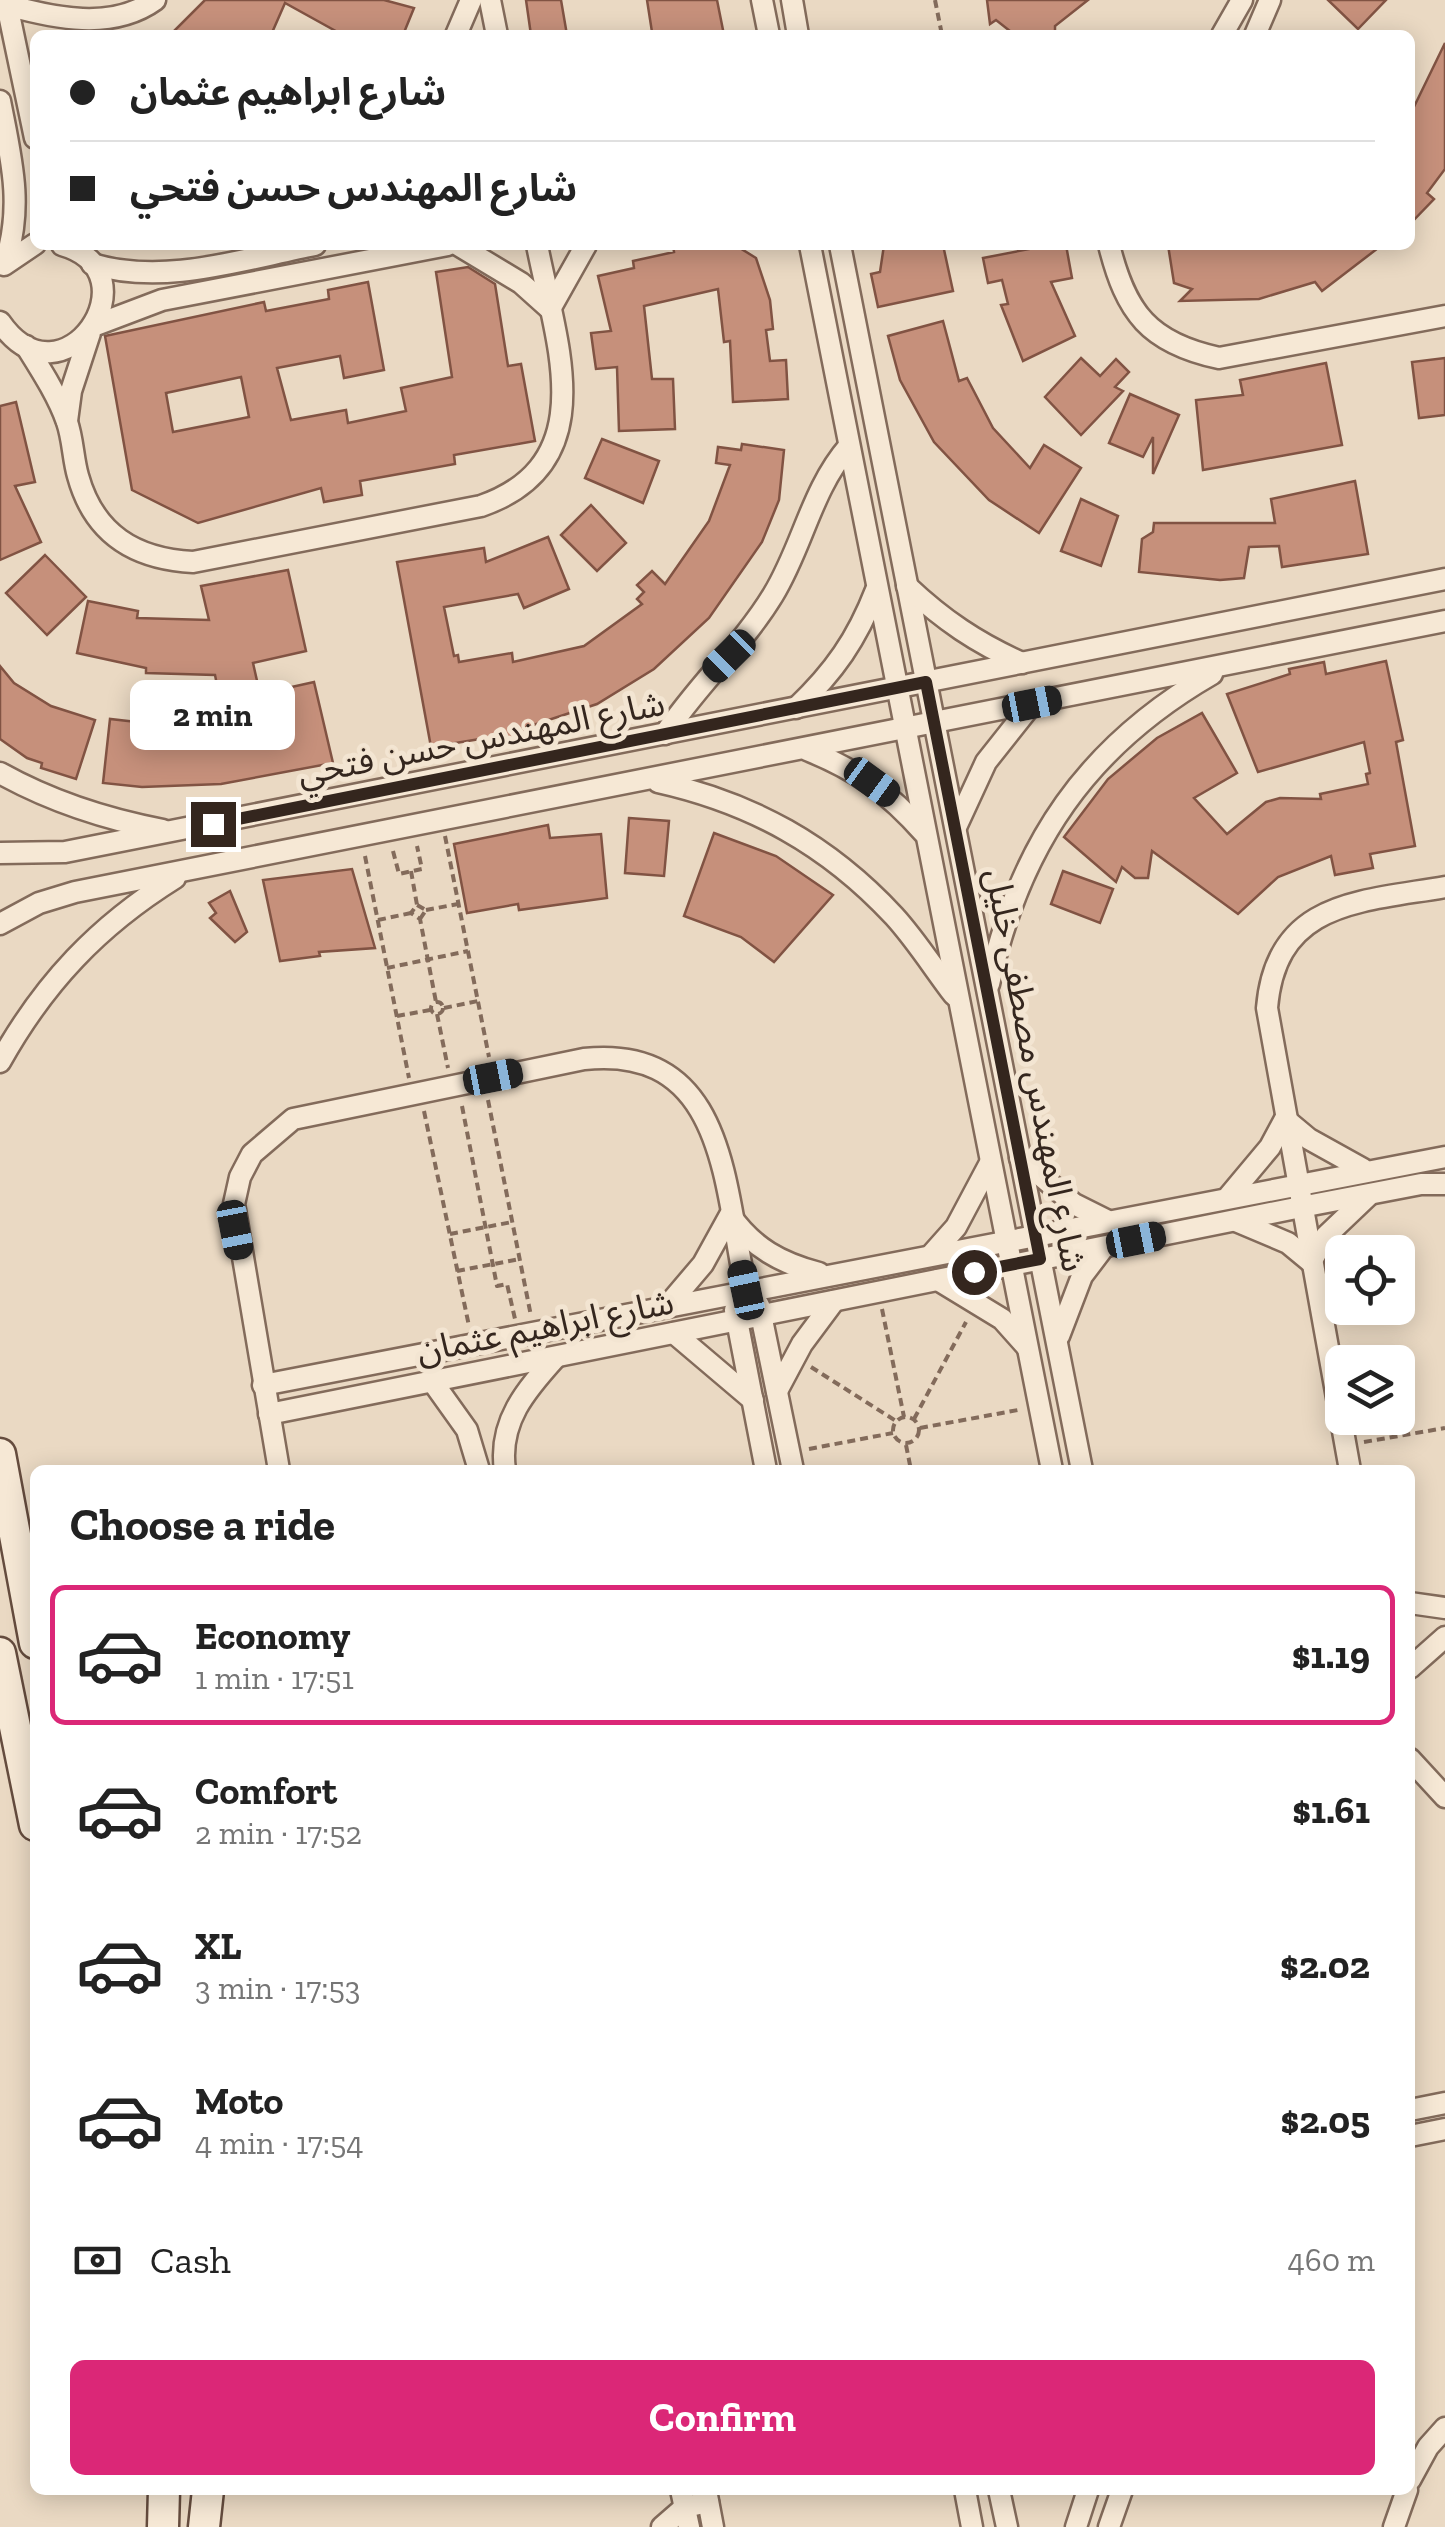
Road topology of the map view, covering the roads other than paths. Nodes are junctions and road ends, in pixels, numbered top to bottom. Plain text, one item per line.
1 (155, 0) edge
2 (470, 0) edge
3 (490, 0) edge
4 (762, 0) edge
5 (792, 0) edge
6 (1242, 0) edge
7 (1270, 0) edge
8 (7, 2) edge
9 (112, 18) junction
10 (95, 30) edge
11 (458, 30) edge
12 (496, 30) edge
13 (768, 30) edge
14 (797, 30) edge
15 (1225, 30) edge
16 (1257, 30) edge
17 (0, 101) edge
18 (30, 107) edge
19 (26, 186) edge
20 (30, 248) edge
21 (274, 250) edge
22 (422, 250) edge
23 (467, 250) edge
24 (539, 250) edge
25 (583, 250) edge
26 (802, 250) edge
27 (811, 250) edge
28 (843, 250) edge
29 (1110, 250) edge
30 (84, 254) edge
31 (814, 267) junction
32 (1, 269) edge
33 (550, 309) junction
34 (1445, 316) edge
35 (0, 322) edge
36 (93, 328) junction
37 (14, 343) edge
38 (67, 423) junction
39 (849, 446) junction
40 (1445, 579) edge
41 (907, 586) junction
42 (876, 588) junction
43 (1445, 621) edge
44 (1022, 663) junction
45 (1226, 666) junction
46 (926, 682) junction
47 (896, 688) junction
48 (1032, 704) junction
49 (796, 708) junction
50 (934, 724) junction
51 (904, 730) junction
52 (664, 734) junction
53 (805, 750) junction
54 (0, 773) edge
55 (652, 780) junction
56 (955, 829) junction
57 (175, 832) junction
58 (925, 835) junction
59 (0, 853) edge
60 (184, 872) junction
61 (1445, 887) edge
62 (0, 924) edge
63 (987, 991) junction
64 (958, 1000) junction
65 (0, 1062) edge
66 (1285, 1118) junction
67 (1445, 1157) edge
68 (1020, 1158) junction
69 (990, 1163) junction
70 (1363, 1169) junction
71 (1296, 1182) junction
72 (1445, 1184) edge
73 (1369, 1194) junction
74 (1229, 1196) junction
75 (1301, 1207) junction
76 (730, 1215) junction
77 (1106, 1220) junction
78 (1234, 1220) junction
79 (1035, 1234) junction
80 (1006, 1240) junction
81 (1104, 1247) junction
82 (932, 1254) junction
83 (1040, 1259) junction
84 (1311, 1262) junction
85 (1011, 1265) junction
86 (823, 1274) junction
87 (938, 1280) junction
88 (744, 1291) junction
89 (834, 1301) junction
90 (669, 1304) junction
91 (761, 1316) junction
92 (737, 1320) junction
93 (674, 1333) junction
94 (1056, 1342) junction
95 (1027, 1348) junction
96 (556, 1357) junction
97 (432, 1381) junction
98 (264, 1384) junction
99 (777, 1391) junction
100 (753, 1400) junction
101 (269, 1414) junction
102 (0, 1454) edge
103 (791, 1461) edge
104 (278, 1465) edge
105 (478, 1465) edge
106 (505, 1465) edge
107 (765, 1465) edge
108 (1051, 1465) edge
109 (1081, 1465) edge
110 (1349, 1465) edge
111 (1415, 1604) edge
112 (1445, 1608) edge
113 (30, 1616) edge
114 (1445, 1637) edge
115 (0, 1653) edge
116 (1415, 1664) edge
117 (1415, 1764) edge
118 (1445, 1797) edge
119 (30, 1801) edge
120 (1445, 2103) edge
121 (1415, 2109) edge
122 (1445, 2129) edge
123 (1415, 2135) edge
124 (1445, 2428) edge
125 (1415, 2471) edge
126 (164, 2495) edge
127 (207, 2495) edge
128 (966, 2495) edge
129 (1001, 2495) edge
130 (1086, 2495) edge
131 (1120, 2495) edge
132 (1405, 2495) edge
133 (707, 2496) edge
134 (685, 2508) edge
135 (163, 2527) edge
136 (204, 2527) edge
137 (662, 2527) edge
138 (714, 2527) edge
139 (972, 2527) edge
140 (1007, 2527) edge
141 (1076, 2527) edge
142 (1109, 2527) edge
143 (1394, 2527) edge

1 - 9 street
2 - 11 street
3 - 12 street
4 - 13 street
5 - 14 street
6 - 15 street
7 - 16 street
8 - 9 street
8 - 18 street
9 - 10 street
17 - 19 street
19 - 32 street
20 - 32 street
21 - 30 street
22 - 36 street
23 - 33 street
24 - 33 street
25 - 33 street
26 - 31 street
27 - 31 street, شارع المهندس مصطفى خليل
28 - 41 street, شارع المهندس مصطفى خليل
29 - 34 street
30 - 36 street
31 - 39 street, شارع المهندس مصطفى خليل
33 - 38 street
35 - 37 street
36 - 37 street
36 - 38 street
37 - 38 street
39 - 42 street, شارع المهندس مصطفى خليل
39 - 52 street
40 - 44 street, شارع المهندس حسن فتحي
41 - 44 street
41 - 46 street, شارع المهندس مصطفى خليل
42 - 47 street, شارع المهندس مصطفى خليل
42 - 49 street
43 - 45 street
44 - 46 street, شارع المهندس حسن فتحي
45 - 48 street
45 - 63 street
46 - 47 street, شارع المهندس حسن فتحي
46 - 50 street, شارع المهندس مصطفى خليل
47 - 49 street, شارع المهندس حسن فتحي
47 - 51 street, شارع المهندس مصطفى خليل
48 - 50 street
48 - 56 street
49 - 52 street, شارع المهندس حسن فتحي
50 - 51 street
50 - 56 street, شارع المهندس مصطفى خليل
51 - 53 street
51 - 58 street, شارع المهندس مصطفى خليل
52 - 57 street, شارع المهندس حسن فتحي
53 - 55 street
53 - 58 street
54 - 57 street
55 - 60 street
55 - 64 street
56 - 63 street, شارع المهندس مصطفى خليل
57 - 59 street, شارع المهندس حسن فتحي
58 - 64 street, شارع المهندس مصطفى خليل
60 - 62 street
60 - 65 street
61 - 66 street
63 - 68 street, شارع المهندس مصطفى خليل
64 - 69 street, شارع المهندس مصطفى خليل
66 - 70 street
66 - 71 street
66 - 74 street
67 - 70 street, شارع ابراهيم عثمان
68 - 77 street
68 - 79 street, شارع المهندس مصطفى خليل
69 - 80 street, شارع المهندس مصطفى خليل
69 - 82 street
70 - 71 street, شارع ابراهيم عثمان
71 - 74 street, شارع ابراهيم عثمان
71 - 75 street
72 - 73 street, شارع ابراهيم عثمان
73 - 75 street, شارع ابراهيم عثمان
73 - 84 street
74 - 77 street, شارع ابراهيم عثمان
75 - 78 street, شارع ابراهيم عثمان
75 - 84 street
76 - 86 street
76 - 88 street
76 - 90 street
76 - 98 street
77 - 79 street, شارع ابراهيم عثمان
78 - 81 street, شارع ابراهيم عثمان
78 - 84 street
79 - 80 street, شارع ابراهيم عثمان
79 - 83 street, شارع المهندس مصطفى خليل
80 - 82 street, شارع ابراهيم عثمان
80 - 85 street, شارع المهندس مصطفى خليل
81 - 83 street, شارع ابراهيم عثمان
81 - 94 street
82 - 86 street, شارع ابراهيم عثمان
83 - 85 street, شارع ابراهيم عثمان
83 - 94 street, شارع المهندس مصطفى خليل
84 - 110 street
85 - 87 street, شارع ابراهيم عثمان
85 - 95 street, شارع المهندس مصطفى خليل
86 - 88 street, شارع ابراهيم عثمان
87 - 89 street, شارع ابراهيم عثمان
87 - 95 street
88 - 90 street, شارع ابراهيم عثمان
88 - 91 street
88 - 92 street
89 - 91 street, شارع ابراهيم عثمان
89 - 99 street
90 - 98 street, شارع ابراهيم عثمان
91 - 92 street, شارع ابراهيم عثمان
91 - 99 street
92 - 93 street, شارع ابراهيم عثمان
92 - 100 street
93 - 96 street, شارع ابراهيم عثمان
93 - 100 street
94 - 109 street, شارع المهندس مصطفى خليل
95 - 108 street, شارع المهندس مصطفى خليل
96 - 97 street, شارع ابراهيم عثمان
96 - 106 street
97 - 101 street, شارع ابراهيم عثمان
97 - 105 street
98 - 101 street
99 - 103 street
100 - 107 street
101 - 104 street
102 - 113 main road
111 - 112 street
114 - 116 street
115 - 119 main road
117 - 118 street
120 - 121 street
122 - 123 street
124 - 125 street
126 - 135 main road
127 - 136 main road
128 - 139 street
129 - 140 street
130 - 141 street
131 - 142 street
132 - 143 street
133 - 134 street
133 - 138 street
134 - 137 street

